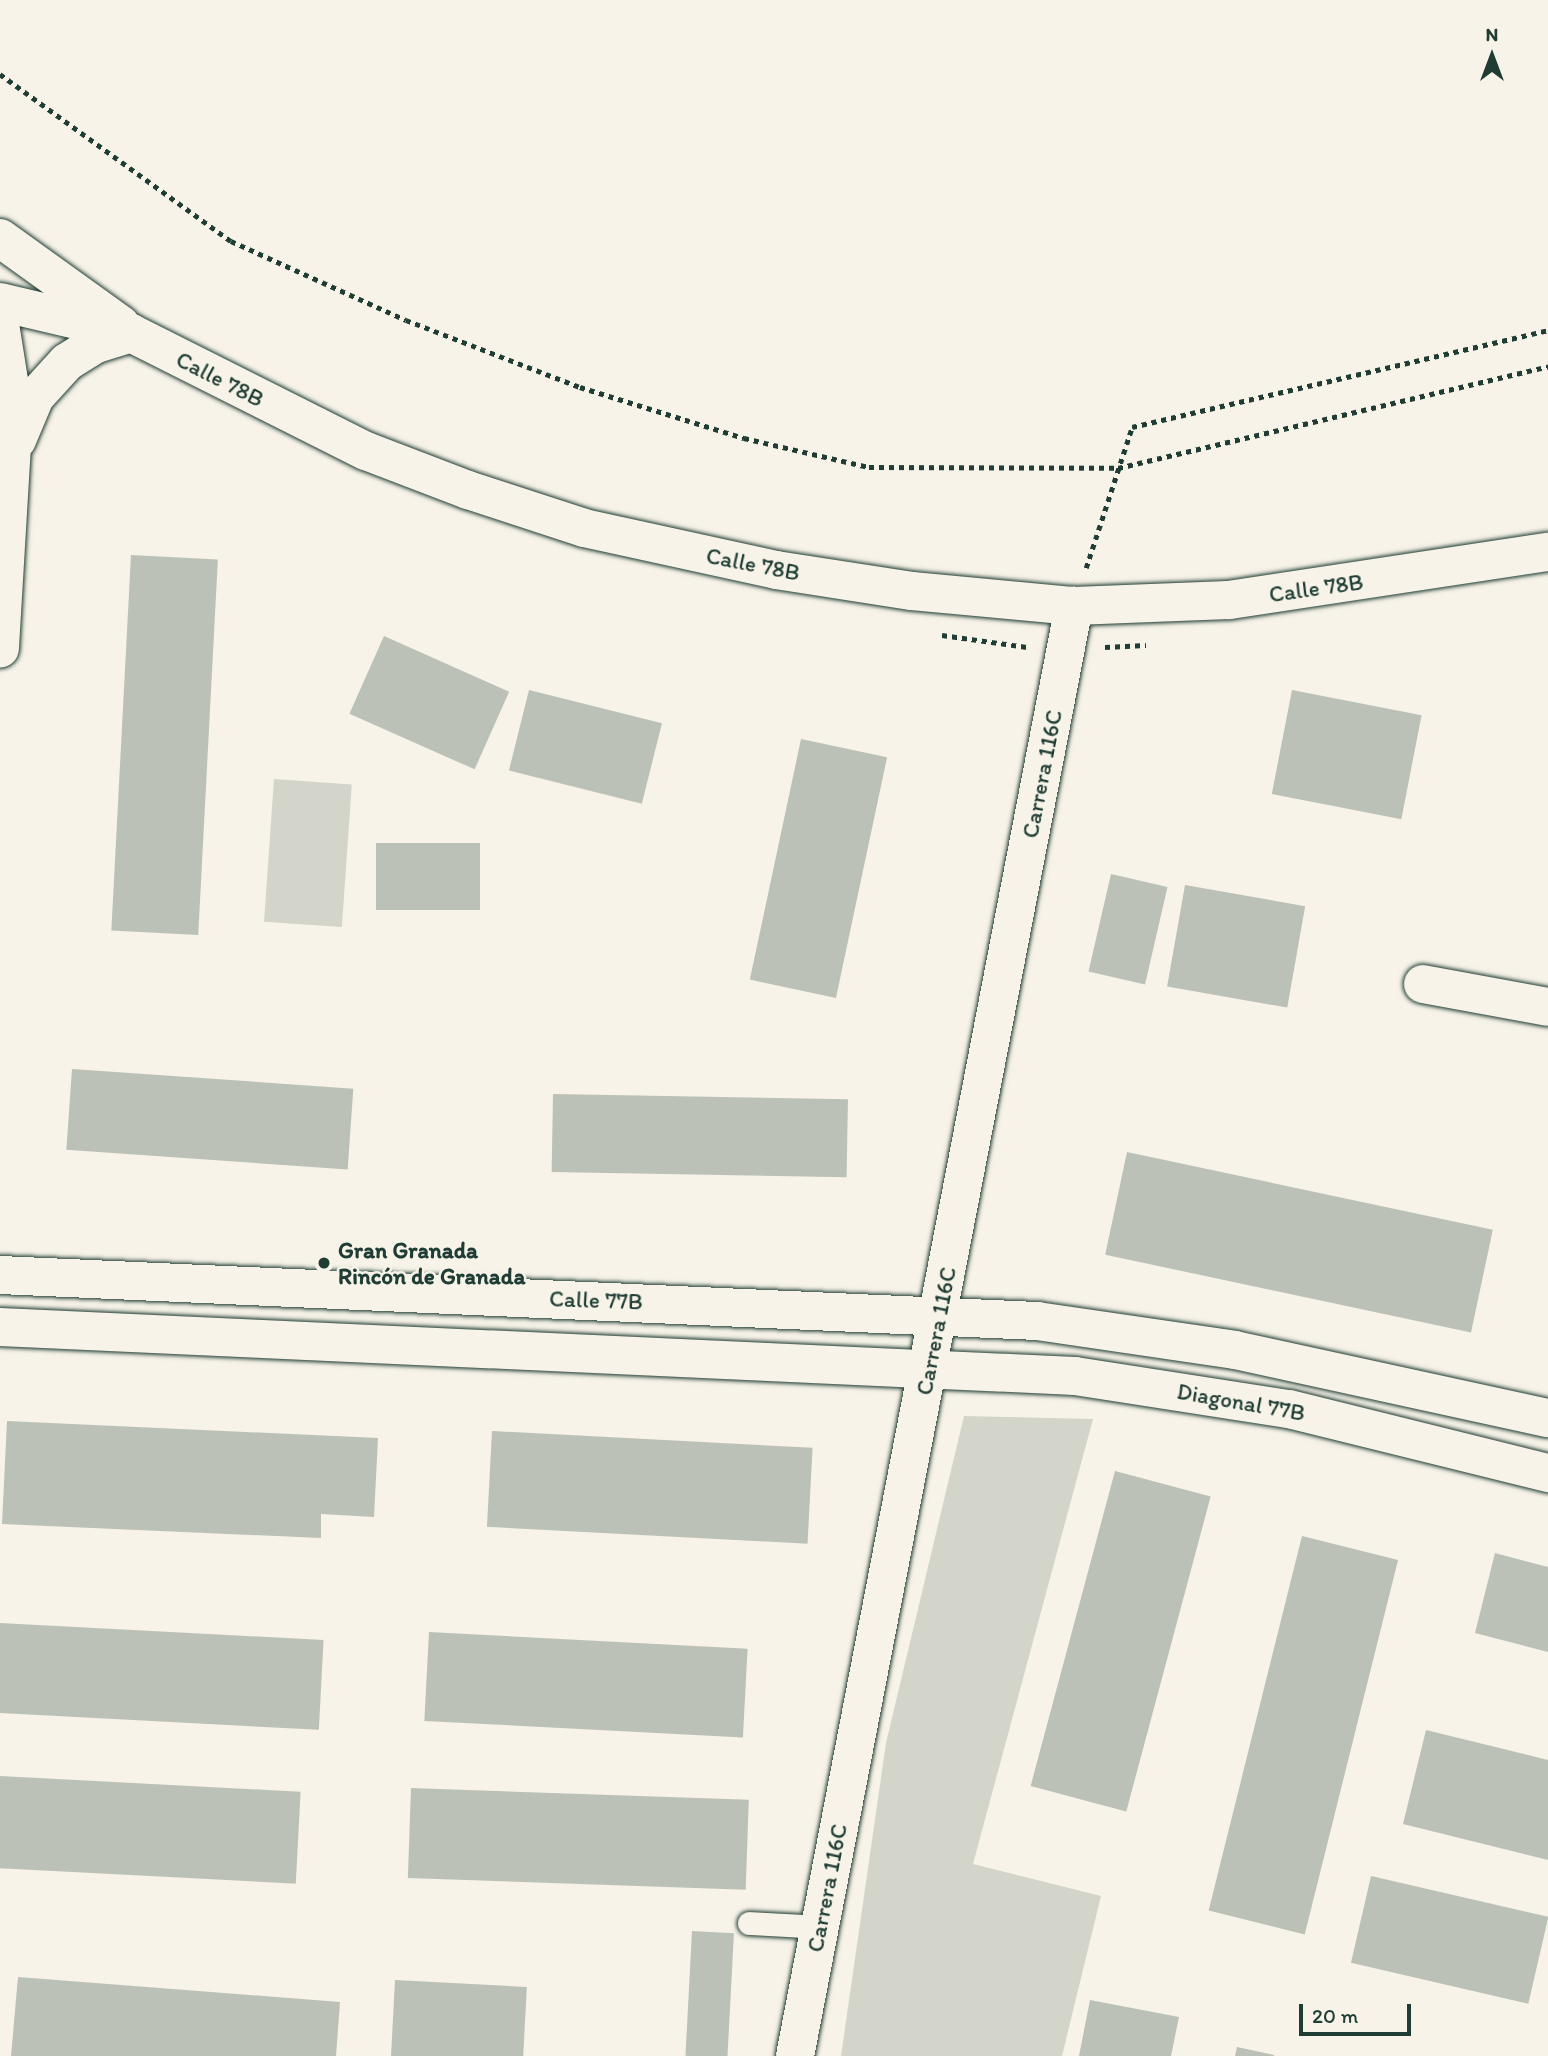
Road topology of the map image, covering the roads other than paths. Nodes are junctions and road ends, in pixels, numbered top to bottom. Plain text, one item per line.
1 (0, 238) edge
2 (0, 302) edge
3 (0, 324) edge
4 (131, 333) junction
5 (15, 445) junction
6 (1548, 552) edge
7 (1074, 606) junction
8 (0, 649) edge
9 (1423, 984) dead end
10 (1548, 1007) edge
11 (0, 1275) edge
12 (940, 1315) junction
13 (0, 1327) edge
14 (929, 1370) junction
15 (1548, 1419) edge
16 (1548, 1473) edge
17 (749, 1923) dead end
18 (820, 1927) junction
19 (795, 2056) edge

1 - 4 street
2 - 4 street, Calle 78B
3 - 5 street
4 - 5 street
4 - 7 street, Calle 78B
5 - 8 street
6 - 7 street, Calle 78B
7 - 12 street, Carrera 116C
9 - 10 street
11 - 12 street, Calle 77B
12 - 14 street, Carrera 116C
12 - 15 street
13 - 14 street
14 - 16 street, Diagonal 77B
14 - 18 street, Carrera 116C
17 - 18 lane
18 - 19 street, Carrera 116C

